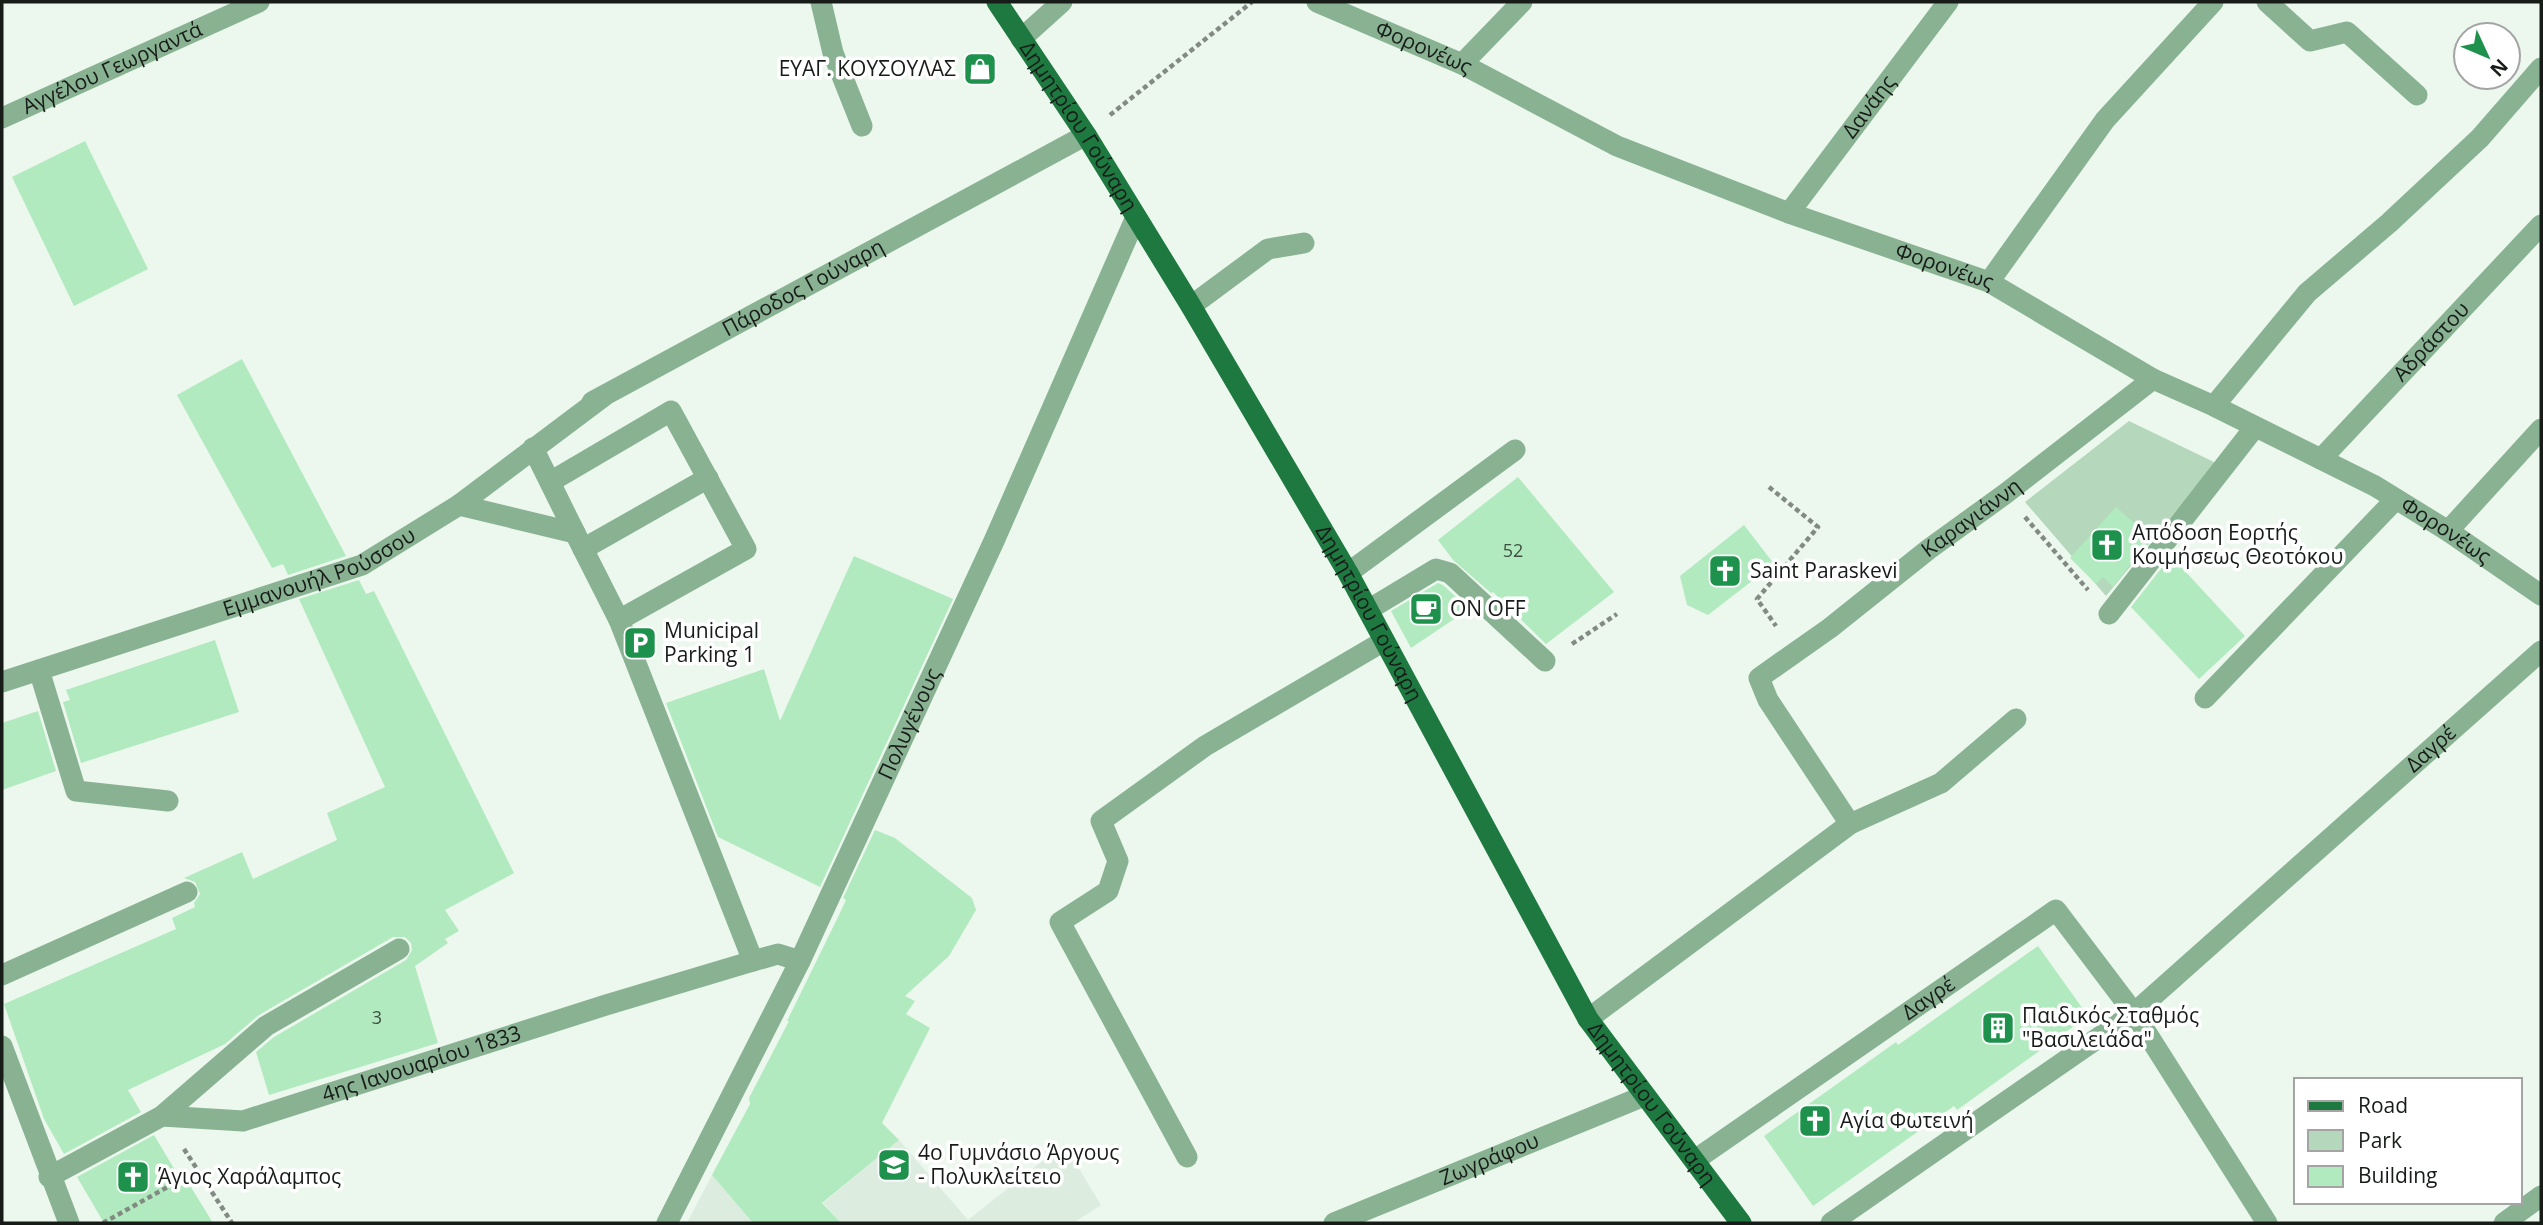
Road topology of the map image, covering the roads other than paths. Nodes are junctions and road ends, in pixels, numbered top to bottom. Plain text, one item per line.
1 (260, 2) edge
2 (821, 2) edge
3 (997, 2) edge
4 (1062, 2) edge
5 (1317, 2) edge
6 (1522, 2) edge
7 (1948, 2) edge
8 (2213, 2) edge
9 (2267, 2) edge
10 (1021, 39) junction
11 (1462, 64) junction
12 (2541, 68) edge
13 (2417, 95) dead end
14 (2, 118) edge
15 (862, 126) dead end
16 (1086, 135) junction
17 (1789, 213) junction
18 (1136, 217) junction
19 (2541, 225) edge
20 (1304, 243) dead end
21 (1989, 282) junction
22 (1191, 306) junction
23 (2154, 379) junction
24 (2214, 406) junction
25 (2255, 427) junction
26 (2541, 429) edge
27 (526, 445) junction
28 (1515, 450) dead end
29 (2320, 459) junction
30 (708, 478) junction
31 (550, 482) junction
32 (2396, 499) junction
33 (459, 505) junction
34 (2448, 531) junction
35 (579, 541) junction
36 (1348, 573) junction
37 (2541, 596) edge
38 (1368, 610) junction
39 (2109, 614) road end
40 (620, 621) junction
41 (1384, 641) junction
42 (2541, 651) edge
43 (1545, 661) road end
44 (38, 670) junction
45 (2, 682) edge
46 (2205, 698) dead end
47 (2016, 719) dead end
48 (168, 801) dead end
49 (1850, 824) junction
50 (187, 892) dead end
51 (399, 949) dead end
52 (753, 961) junction
53 (800, 961) junction
54 (2, 975) edge
55 (2134, 1013) junction
56 (1588, 1019) junction
57 (2, 1046) edge
58 (1644, 1096) junction
59 (162, 1116) junction
60 (1186, 1157) dead end
61 (1695, 1160) junction
62 (49, 1177) junction
63 (2541, 1196) edge
64 (69, 1223) edge
65 (667, 1223) edge
66 (1334, 1223) edge
67 (1741, 1223) edge
68 (1831, 1223) edge
69 (2267, 1223) edge
70 (2504, 1223) edge

1 - 14 street, Αγγέλου Γεωργαντά
2 - 15 street
3 - 10 main road, Δημητρίου Γούναρη
4 - 10 street
5 - 11 street, Φορονέως
6 - 11 street
7 - 17 street, Δανάης
8 - 21 street
9 - 13 street
10 - 16 main road, Δημητρίου Γούναρη
11 - 17 street, Φορονέως
12 - 24 street
16 - 18 main road, Δημητρίου Γούναρη
16 - 27 street, Πάροδος Γούναρη
17 - 21 street, Φορονέως
18 - 22 main road, Δημητρίου Γούναρη
18 - 53 street, Πολυγένους
19 - 29 street, Αδράστου
20 - 22 street
21 - 23 street, Φορονέως
22 - 36 main road, Δημητρίου Γούναρη
23 - 24 street, Φορονέως
23 - 49 street, Καραγιάννη
24 - 25 street, Φορονέως
25 - 29 street, Φορονέως
25 - 39 street
26 - 34 street
27 - 31 street
27 - 33 street, Εμμανουήλ Ρούσσου
28 - 36 street
29 - 32 street, Φορονέως
30 - 31 street
30 - 35 street
30 - 40 street
31 - 35 street
32 - 34 street, Φορονέως
32 - 46 street
33 - 35 street
33 - 44 street, Εμμανουήλ Ρούσσου
34 - 37 street, Φορονέως
35 - 40 street
36 - 38 main road, Δημητρίου Γούναρη
38 - 41 main road, Δημητρίου Γούναρη
38 - 43 street
40 - 52 street
41 - 56 main road, Δημητρίου Γούναρη
41 - 60 street
42 - 55 street, Δαγρέ
44 - 45 street, Εμμανουήλ Ρούσσου
44 - 48 street
47 - 49 street
49 - 56 street
50 - 54 street
51 - 59 street
52 - 53 street, 4ης Ιανουαρίου 1833
52 - 59 street, 4ης Ιανουαρίου 1833
53 - 65 street, Πολυγένους
55 - 61 street, Δαγρέ
55 - 68 street, Δαγρέ
55 - 69 street
56 - 58 main road, Δημητρίου Γούναρη
57 - 62 street
58 - 61 main road, Δημητρίου Γούναρη
58 - 66 street, Ζωγράφου
59 - 62 street
61 - 67 main road, Δημητρίου Γούναρη
62 - 64 street
63 - 70 street

